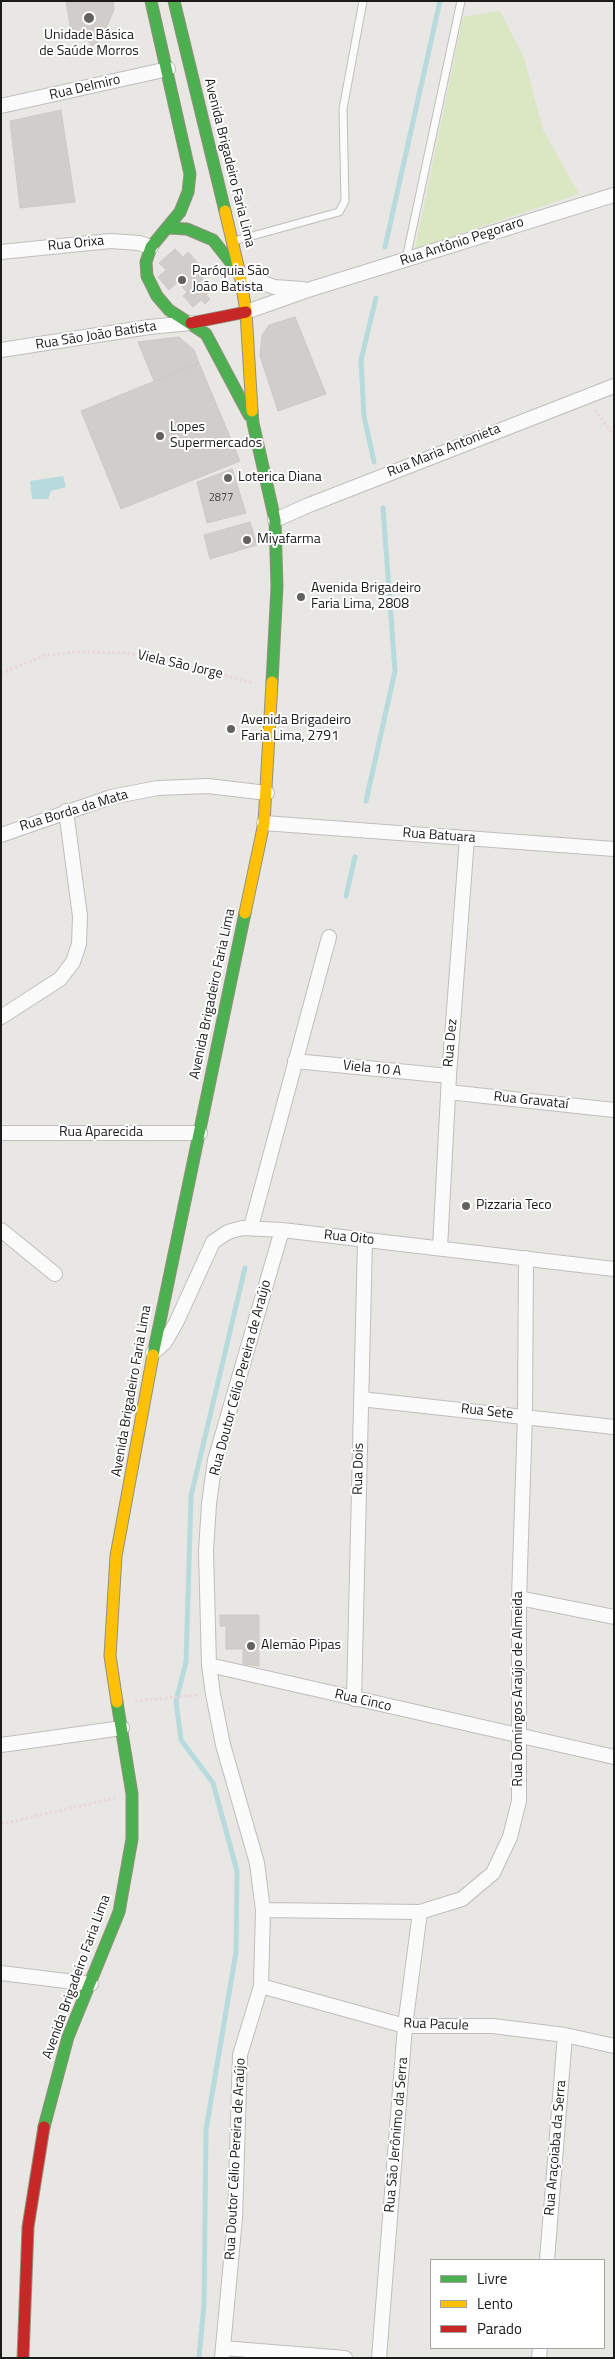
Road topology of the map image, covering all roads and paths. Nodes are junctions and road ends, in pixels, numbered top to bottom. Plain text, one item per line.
1 (151, 1) edge
2 (174, 1) edge
3 (363, 1) edge
4 (461, 1) edge
5 (168, 69) junction
6 (1, 106) edge
7 (614, 195) edge
8 (169, 228) junction
9 (234, 242) junction
10 (151, 247) junction
11 (1, 252) edge
12 (406, 260) junction
13 (240, 274) junction
14 (311, 289) junction
15 (246, 312) junction
16 (191, 323) junction
17 (1, 350) edge
18 (614, 386) edge
19 (585, 395) junction
20 (253, 424) junction
21 (614, 436) edge
22 (275, 520) junction
23 (1, 673) edge
24 (271, 688) junction
25 (266, 793) junction
26 (66, 811) junction
27 (264, 822) junction
28 (1, 835) edge
29 (467, 838) junction
30 (614, 849) edge
31 (329, 937) dead end
32 (1, 1017) edge
33 (296, 1061) junction
34 (449, 1076) junction
35 (448, 1092) junction
36 (614, 1110) edge
37 (1, 1133) edge
38 (200, 1133) junction
39 (251, 1227) junction
40 (1, 1230) edge
41 (282, 1230) junction
42 (365, 1240) junction
43 (440, 1248) junction
44 (526, 1258) junction
45 (614, 1270) edge
46 (55, 1274) dead end
47 (153, 1353) junction
48 (361, 1400) junction
49 (525, 1416) junction
50 (614, 1426) edge
51 (519, 1598) junction
52 (614, 1617) edge
53 (209, 1665) junction
54 (199, 1695) dead end
55 (354, 1699) junction
56 (117, 1703) junction
57 (122, 1728) junction
58 (518, 1737) junction
59 (1, 1745) edge
60 (614, 1757) edge
61 (132, 1794) junction
62 (1, 1824) edge
63 (263, 1910) junction
64 (420, 1912) junction
65 (1, 1973) edge
66 (91, 1984) junction
67 (261, 1986) junction
68 (406, 2026) junction
69 (565, 2035) junction
70 (614, 2046) edge
71 (547, 2259) edge
72 (222, 2353) edge
73 (23, 2358) edge
74 (345, 2358) edge
75 (379, 2358) edge

1 - 5 main road
2 - 9 main road, Avenida Brigadeiro Faria Lima
3 - 9 lane
4 - 12 lane
5 - 6 street, Rua Delmiro
5 - 8 main road
7 - 12 street, Rua Antônio Pegoraro
8 - 10 main road
8 - 13 main road
9 - 13 main road, Avenida Brigadeiro Faria Lima
10 - 11 street, Rua Orixa
10 - 16 main road, Avenida Brigadeiro Faria Lima
12 - 14 street, Rua Antônio Pegoraro
13 - 14 street, Rua Antônio Pegoraro
13 - 15 main road, Avenida Brigadeiro Faria Lima
14 - 15 street, Rua Antônio Pegoraro
15 - 16 main road
15 - 20 main road, Avenida Brigadeiro Faria Lima
16 - 17 street, Rua São João Batista
16 - 20 main road, Avenida Brigadeiro Faria Lima
18 - 19 street, Rua Maria Antonieta
19 - 21 path
19 - 22 street, Rua Maria Antonieta
20 - 22 main road, Avenida Brigadeiro Faria Lima
22 - 24 main road, Avenida Brigadeiro Faria Lima
23 - 24 path, Viela São Jorge
24 - 25 main road, Avenida Brigadeiro Faria Lima
25 - 26 street, Rua Borda da Mata
25 - 27 main road, Avenida Brigadeiro Faria Lima
26 - 28 street, Rua Borda da Mata
26 - 32 street
27 - 29 street, Rua Batuara
27 - 38 main road, Avenida Brigadeiro Faria Lima
29 - 30 street, Rua Batuara
29 - 34 street, Rua Dez
31 - 33 street
33 - 34 street, Viela 10 A
33 - 39 street
34 - 35 street, Rua Dez
35 - 36 street, Rua Gravataí
35 - 43 street, Rua Dez
37 - 38 street, Rua Aparecida
38 - 47 main road, Avenida Brigadeiro Faria Lima
39 - 41 street, Rua Oito
39 - 47 street, Rua Oito
40 - 46 street
41 - 42 street, Rua Oito
41 - 53 street, Rua Doutor Célio Pereira de Araújo
42 - 43 street, Rua Oito
42 - 48 street, Rua Dois
43 - 44 street, Rua Oito
44 - 45 street, Rua Oito
44 - 49 street, Rua Domingos Araújo de Almeida
47 - 56 main road, Avenida Brigadeiro Faria Lima
48 - 49 street, Rua Sete
48 - 55 street, Rua Dois
49 - 50 street, Rua Sete
49 - 51 street, Rua Domingos Araújo de Almeida
51 - 52 street
51 - 58 street, Rua Domingos Araújo de Almeida
53 - 55 street, Rua Cinco
53 - 63 street, Rua Doutor Célio Pereira de Araújo
54 - 56 path
55 - 58 street, Rua Cinco
56 - 57 main road, Avenida Brigadeiro Faria Lima
57 - 59 street
57 - 61 main road, Avenida Brigadeiro Faria Lima
58 - 60 street, Rua Cinco
58 - 64 street, Rua Domingos Araújo de Almeida
61 - 62 path
61 - 66 main road, Avenida Brigadeiro Faria Lima
63 - 64 street, Rua Domingos Araújo de Almeida
63 - 67 street, Rua Doutor Célio Pereira de Araújo
64 - 68 street, Rua São Jerônimo da Serra
65 - 66 street
66 - 73 main road, Avenida Brigadeiro Faria Lima
67 - 68 street, Rua Pacule
67 - 72 street, Rua Doutor Célio Pereira de Araújo
68 - 69 street, Rua Pacule
68 - 75 street, Rua São Jerônimo da Serra
69 - 70 street, Rua Pacule
69 - 71 street, Rua Araçoiaba da Serra
72 - 74 street

